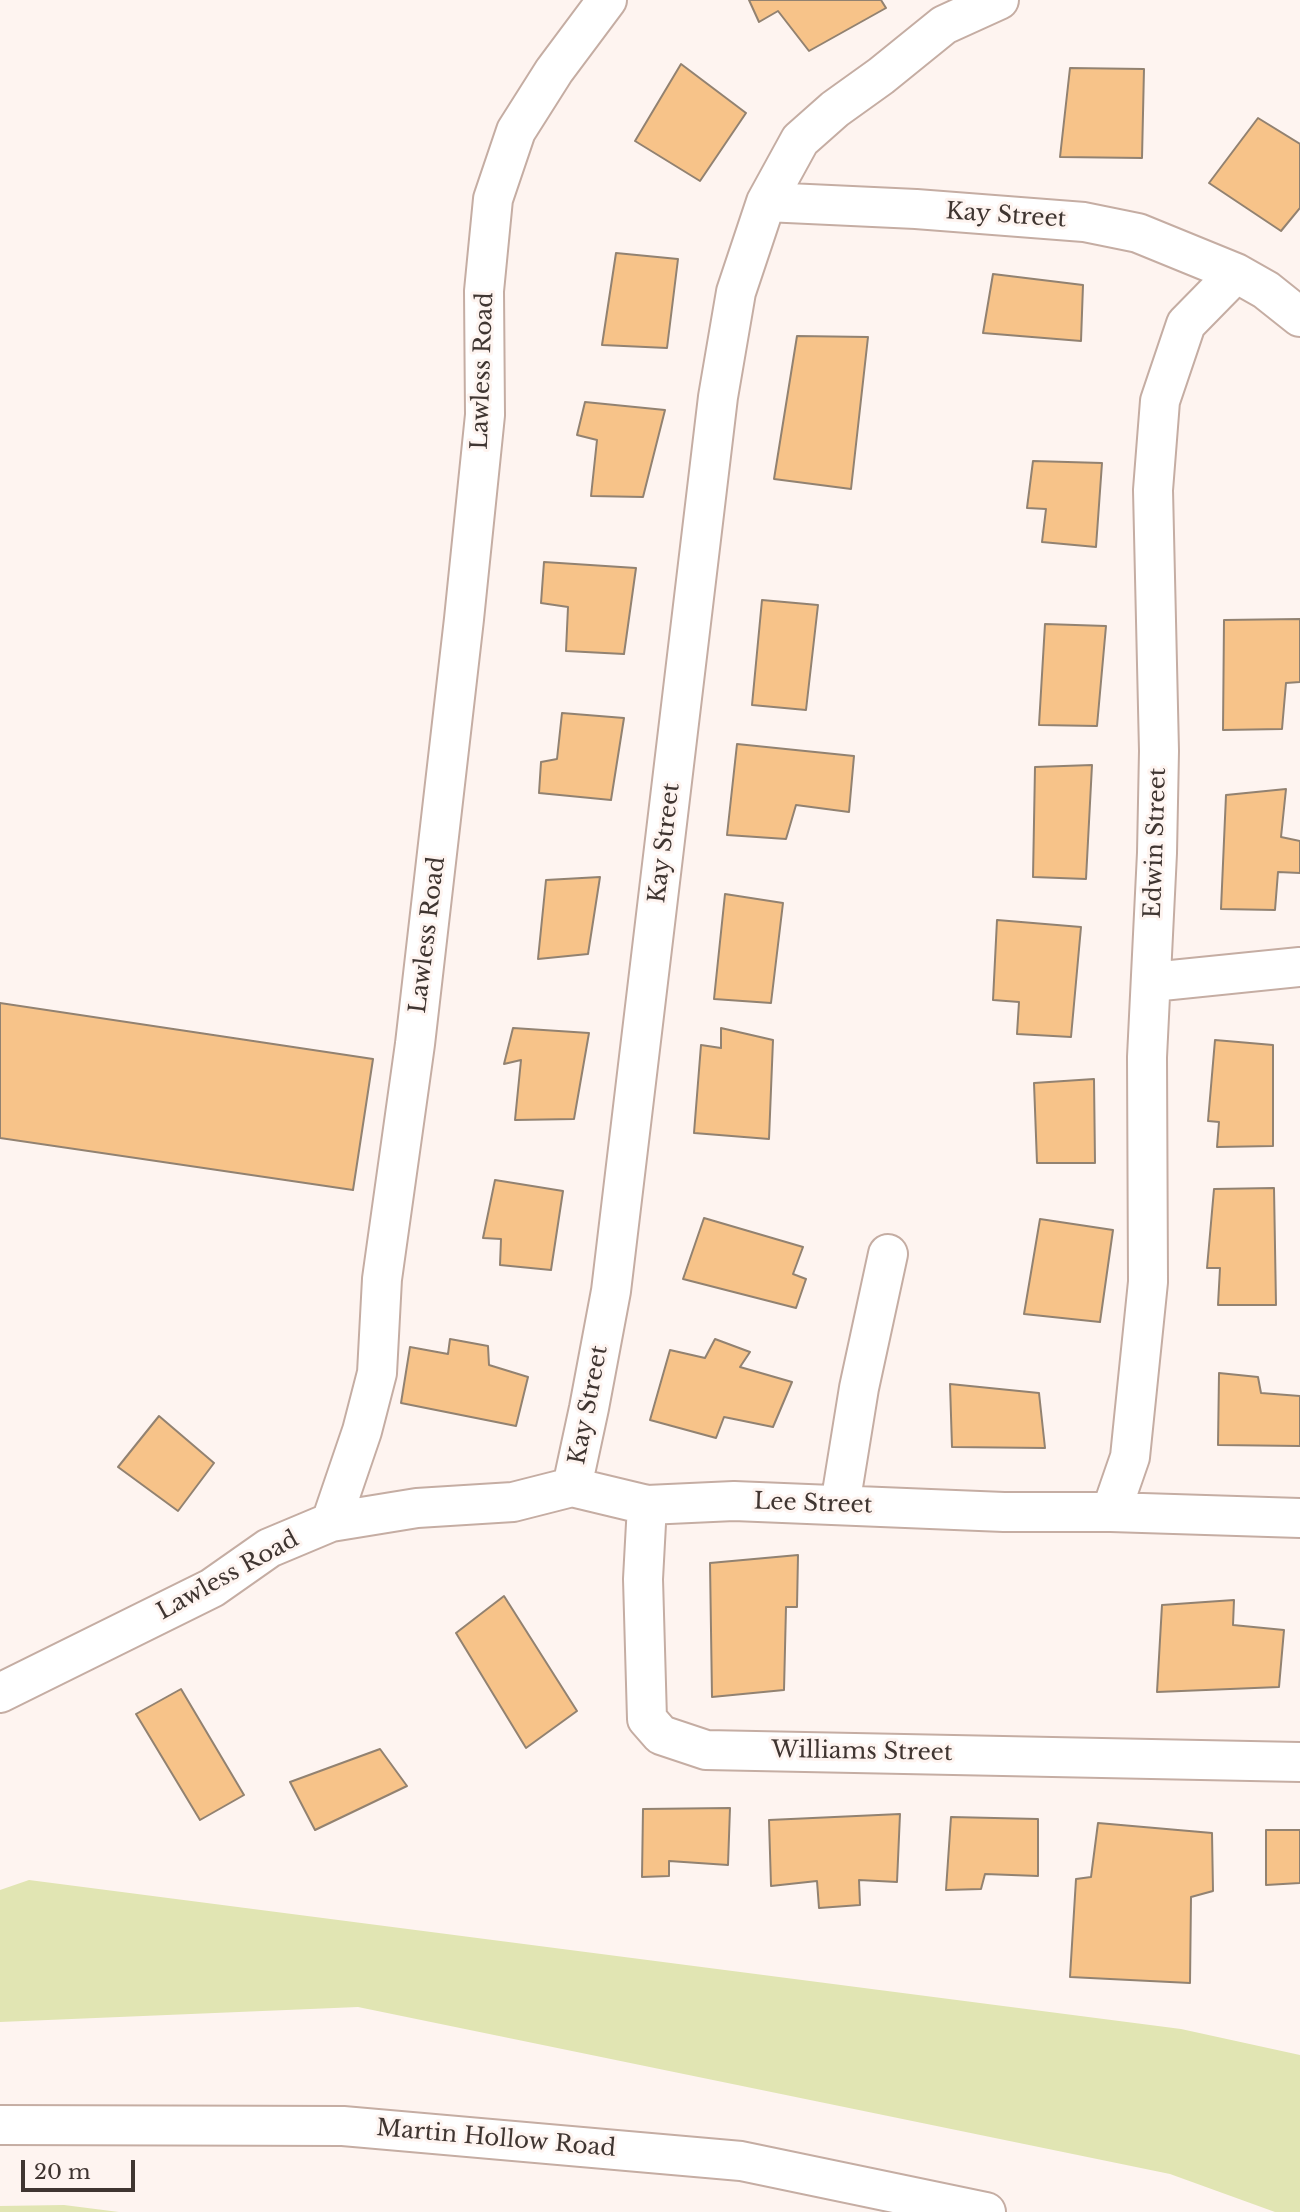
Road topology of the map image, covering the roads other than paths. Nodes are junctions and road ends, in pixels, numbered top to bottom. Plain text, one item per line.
1 (607, 0) edge
2 (999, 0) edge
3 (766, 202) junction
4 (1236, 273) junction
5 (1300, 317) edge
6 (1300, 967) edge
7 (1152, 982) junction
8 (888, 1254) dead end
9 (572, 1487) junction
10 (647, 1505) junction
11 (840, 1505) junction
12 (1111, 1511) junction
13 (1300, 1518) edge
14 (331, 1522) junction
15 (0, 1693) edge
16 (1300, 1762) edge
17 (0, 2125) edge
18 (986, 2212) edge

1 - 14 street, Lawless Road
2 - 3 street, Kay Street
3 - 4 street, Kay Street
3 - 9 street, Kay Street
4 - 5 street
4 - 7 street, Edwin Street
6 - 7 street
7 - 12 street, Edwin Street
8 - 11 street
9 - 10 street, Lee Street
9 - 14 street, Lee Street
10 - 11 street, Lee Street
10 - 16 street, Williams Street
11 - 12 street, Lee Street
12 - 13 street, Lee Street
14 - 15 street, Lawless Road
17 - 18 street, Martin Hollow Road

